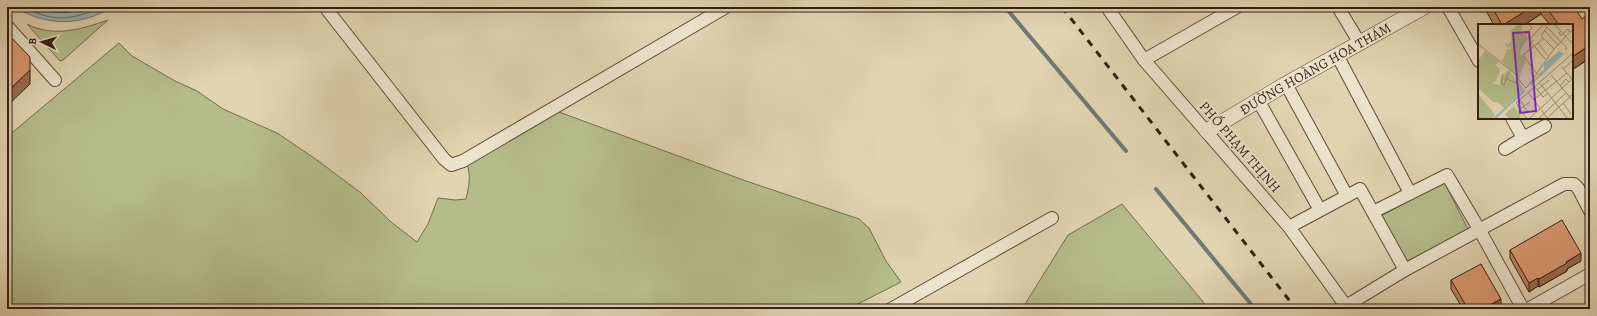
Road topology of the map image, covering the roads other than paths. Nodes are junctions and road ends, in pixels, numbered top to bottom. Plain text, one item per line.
1 (325, 7) edge
2 (726, 7) edge
3 (1107, 7) edge
4 (1237, 7) edge
5 (1338, 7) edge
6 (1424, 7) edge
7 (1448, 7) edge
8 (7, 26) edge
9 (1359, 42) junction
10 (1337, 55) junction
11 (1478, 58) edge
12 (1144, 60) junction
13 (55, 80) dead end
14 (1286, 84) junction
15 (1258, 100) junction
16 (1513, 119) edge
17 (1545, 126) dead end
18 (1206, 131) junction
19 (1523, 138) junction
20 (1505, 149) dead end
21 (1410, 193) junction
22 (1347, 196) junction
23 (1320, 210) junction
24 (1590, 211) edge
25 (1373, 212) junction
26 (1052, 218) dead end
27 (1289, 227) junction
28 (1479, 229) junction
29 (1405, 270) junction
30 (1590, 274) edge
31 (1347, 308) edge
32 (891, 309) edge
33 (1523, 309) edge
34 (1528, 309) edge

1 - 2 street
3 - 12 street, PHỐ PHẠM THỊNH
4 - 12 street
5 - 9 street
6 - 9 street, ĐƯỜNG HOÀNG HOA THÁM
7 - 11 street
8 - 13 street
9 - 10 street, ĐƯỜNG HOÀNG HOA THÁM
10 - 14 street, ĐƯỜNG HOÀNG HOA THÁM
10 - 21 street
12 - 18 street, PHỐ PHẠM THỊNH
14 - 15 street, ĐƯỜNG HOÀNG HOA THÁM
14 - 22 street
15 - 18 street, ĐƯỜNG HOÀNG HOA THÁM
15 - 23 street
16 - 19 street
17 - 19 street
18 - 27 street, PHỐ PHẠM THỊNH
19 - 20 street
21 - 25 street
21 - 28 street
22 - 23 street
22 - 25 street
23 - 27 street
24 - 28 street
25 - 29 street
26 - 32 street
27 - 31 street, PHỐ PHẠM THỊNH
28 - 29 street
28 - 33 street
29 - 31 street
30 - 34 street

